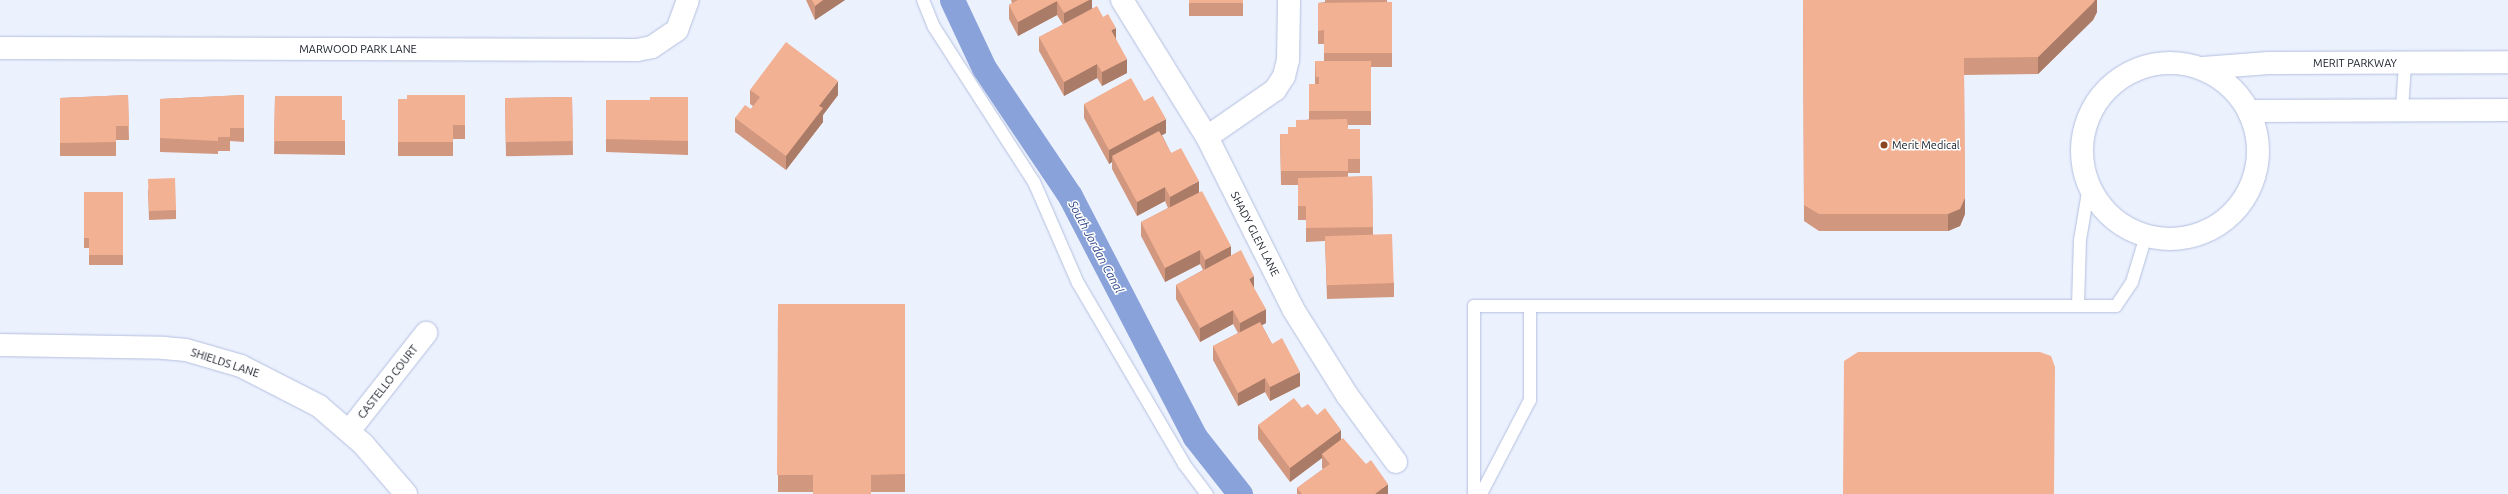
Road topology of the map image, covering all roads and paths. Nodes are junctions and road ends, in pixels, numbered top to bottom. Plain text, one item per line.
1 (688, 0) edge
2 (923, 0) edge
3 (1122, 0) edge
4 (1289, 0) edge
5 (0, 48) edge
6 (2508, 62) edge
7 (2406, 63) junction
8 (2202, 68) junction
9 (2402, 110) junction
10 (2508, 110) edge
11 (2251, 111) junction
12 (1207, 137) junction
13 (2089, 186) junction
14 (2146, 236) junction
15 (1530, 306) junction
16 (2078, 306) junction
17 (426, 333) dead end
18 (0, 345) edge
19 (349, 431) junction
20 (1396, 462) dead end
21 (406, 494) edge
22 (1207, 494) edge
23 (1474, 494) edge
24 (1481, 494) edge

1 - 5 street, MARWOOD PARK LANE
2 - 22 lane
3 - 12 street, SHADY GLEN LANE
4 - 12 street
6 - 7 street, MERIT PARKWAY
7 - 8 street, MERIT PARKWAY
7 - 9 lane
8 - 11 street, MERIT PARKWAY
8 - 13 street, MERIT PARKWAY
9 - 10 street
9 - 11 street
11 - 14 street, MERIT PARKWAY
12 - 20 street, SHADY GLEN LANE
13 - 14 street, MERIT PARKWAY
13 - 16 lane
14 - 16 lane
15 - 16 lane
15 - 23 lane
15 - 24 lane
17 - 19 street, CASTELLO COURT
18 - 19 street, SHIELDS LANE
19 - 21 street, SHIELDS LANE

